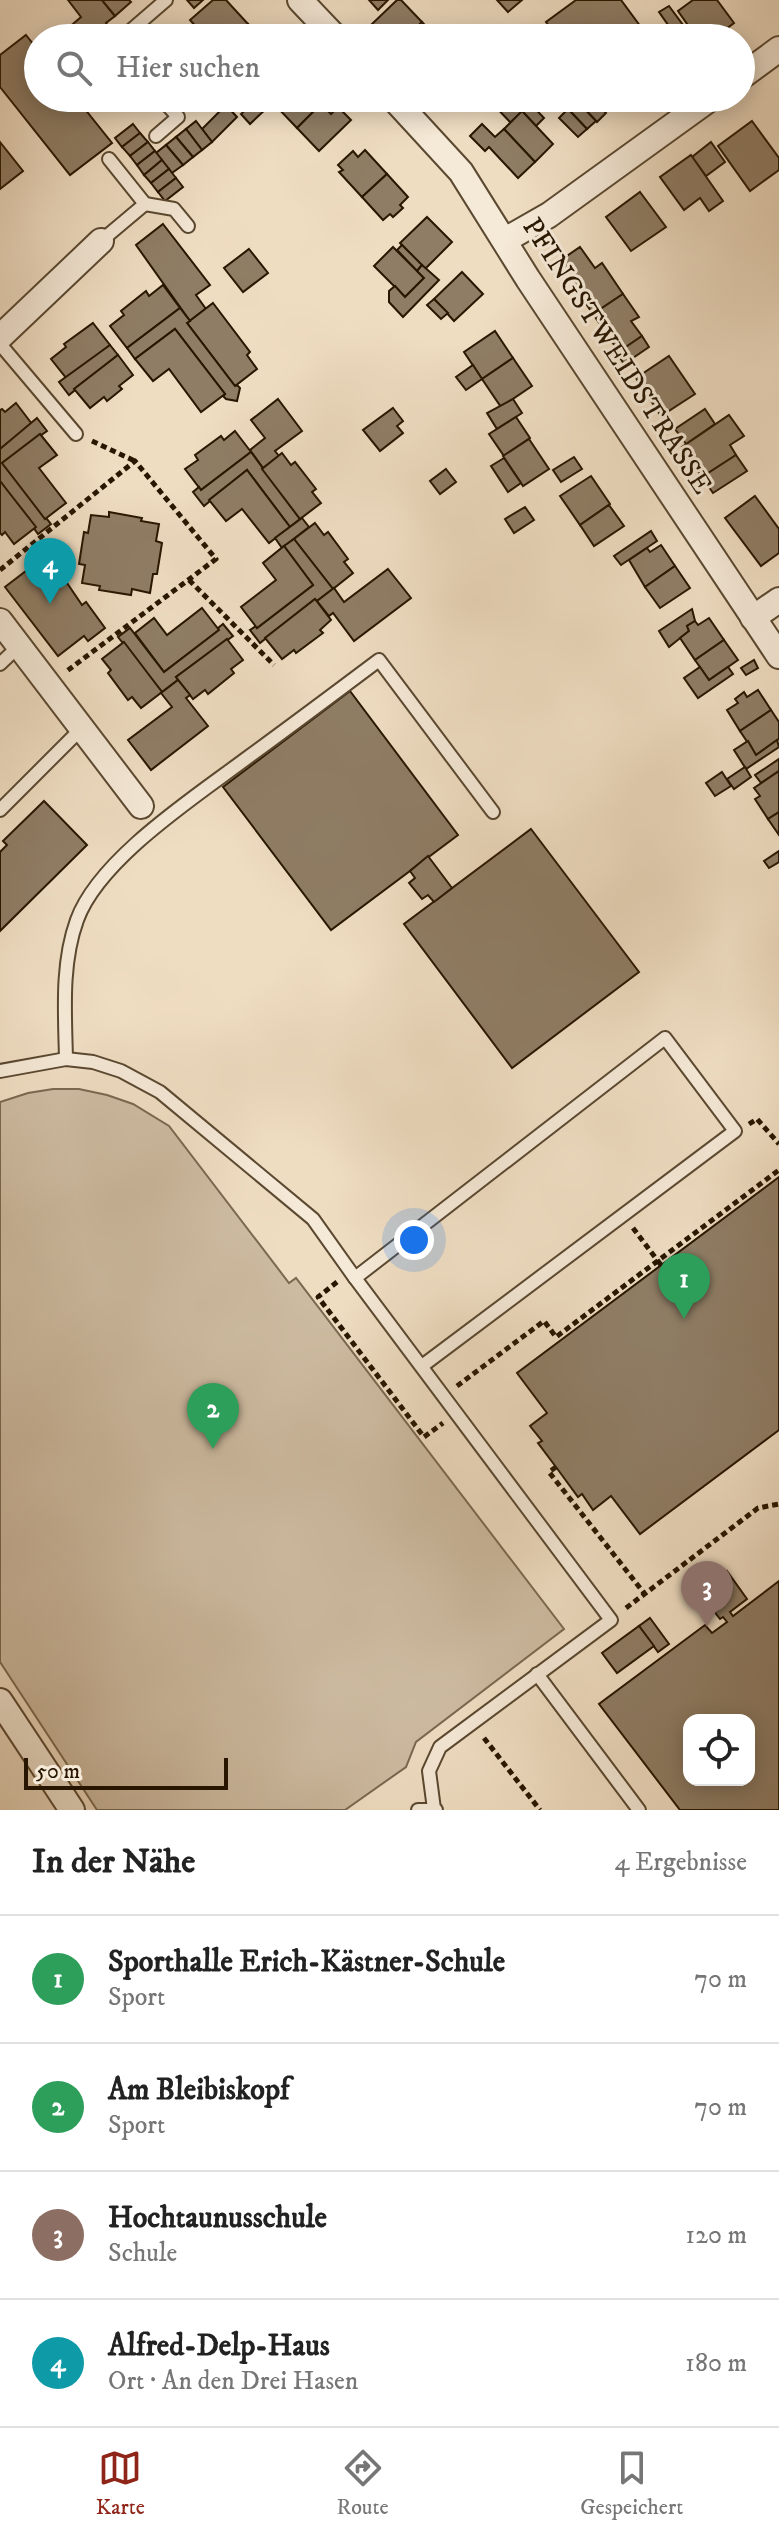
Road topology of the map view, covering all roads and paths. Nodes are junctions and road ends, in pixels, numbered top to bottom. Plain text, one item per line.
1 (166, 0) edge
2 (300, 0) edge
3 (138, 24) edge
4 (323, 24) edge
5 (779, 49) edge
6 (755, 67) edge
7 (174, 112) edge
8 (406, 112) edge
9 (692, 112) edge
10 (156, 136) dead end
11 (109, 159) dead end
12 (145, 204) junction
13 (188, 226) dead end
14 (505, 240) junction
15 (101, 241) joint
16 (0, 337) edge
17 (0, 344) edge
18 (76, 434) joint
19 (135, 461) junction
20 (0, 570) edge
21 (189, 580) junction
22 (779, 600) edge
23 (753, 618) junction
24 (0, 621) edge
25 (19, 646) junction
26 (779, 656) edge
27 (0, 664) edge
28 (274, 665) dead end
29 (49, 685) junction
30 (82, 728) junction
31 (141, 806) dead end
32 (0, 810) edge
33 (493, 812) dead end
34 (66, 1059) junction
35 (0, 1071) edge
36 (735, 1131) junction
37 (779, 1144) edge
38 (779, 1170) edge
39 (624, 1215) junction
40 (659, 1263) junction
41 (352, 1275) junction
42 (422, 1366) junction
43 (444, 1396) junction
44 (456, 1413) junction
45 (556, 1467) dead end
46 (779, 1504) edge
47 (644, 1593) junction
48 (611, 1620) junction
49 (537, 1674) junction
50 (0, 1701) edge
51 (471, 1722) junction
52 (72, 1810) edge
53 (418, 1810) edge
54 (435, 1810) edge
55 (540, 1810) edge
56 (639, 1810) edge

1 - 3 lane
2 - 4 street
5 - 6 street
7 - 10 lane
8 - 14 street, PFINGSTWEIDSTRASSE
9 - 14 street
11 - 12 lane
12 - 13 lane
12 - 15 lane
14 - 23 street, PFINGSTWEIDSTRASSE
15 - 16 street
17 - 18 lane
18 - 19 path
19 - 20 path
19 - 21 path
21 - 28 path
21 - 29 path
22 - 23 street
23 - 26 street, PFINGSTWEIDSTRASSE
24 - 25 street
25 - 27 lane
25 - 29 street
29 - 30 street
30 - 31 street
30 - 32 lane
33 - 34 lane
34 - 35 lane
34 - 41 lane
36 - 37 path
36 - 39 lane
36 - 41 lane
38 - 40 path
39 - 40 path
39 - 42 lane
40 - 43 path
41 - 42 lane
41 - 44 path
42 - 43 lane
43 - 44 lane
44 - 48 lane
45 - 47 path
46 - 47 path
47 - 48 path
48 - 49 lane
49 - 51 lane
49 - 56 lane
50 - 52 street
51 - 54 lane
51 - 55 path
53 - 54 lane

